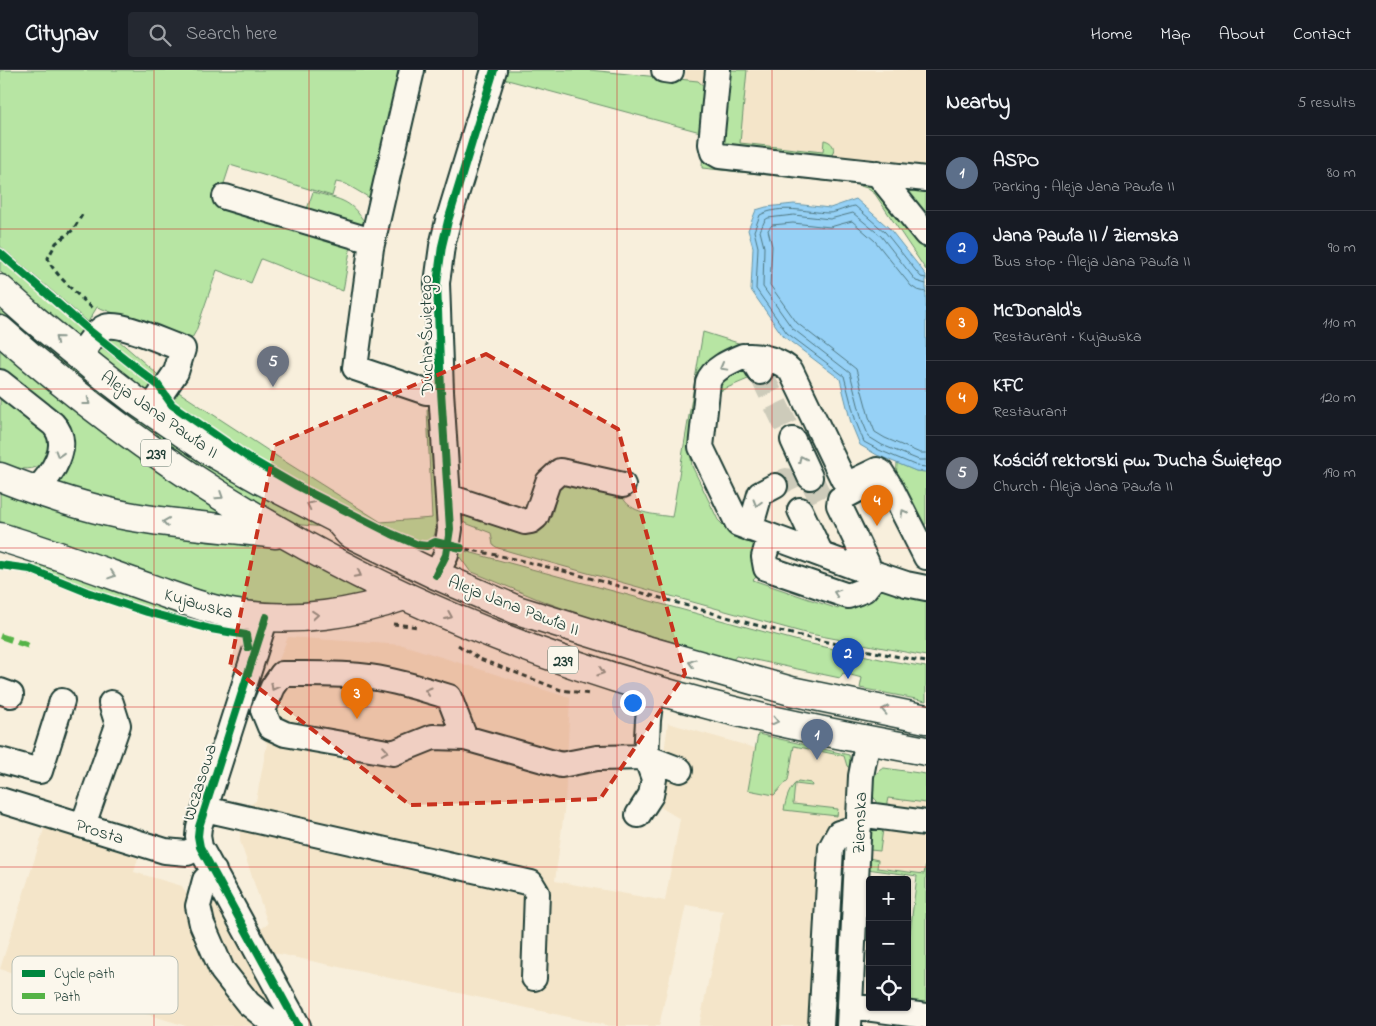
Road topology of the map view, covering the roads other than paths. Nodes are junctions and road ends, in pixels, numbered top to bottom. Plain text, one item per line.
1 (412, 70) edge
2 (494, 70) edge
3 (718, 70) edge
4 (877, 173) junction
5 (926, 178) edge
6 (225, 197) dead end
7 (926, 234) edge
8 (372, 241) junction
9 (0, 289) edge
10 (0, 330) edge
11 (79, 356) junction
12 (0, 382) edge
13 (441, 390) junction
14 (150, 410) junction
15 (793, 440) tunnel mouth
16 (0, 477) edge
17 (810, 478) tunnel mouth
18 (888, 483) junction
19 (623, 485) dead end
20 (775, 486) dead end
21 (36, 490) junction
22 (449, 497) junction
23 (821, 499) tunnel mouth
24 (800, 510) tunnel mouth
25 (349, 533) junction
26 (760, 533) junction
27 (284, 534) junction
28 (0, 537) edge
29 (821, 554) junction
30 (926, 557) edge
31 (865, 570) junction
32 (436, 575) junction
33 (926, 588) edge
34 (404, 596) junction
35 (266, 617) junction
36 (652, 689) junction
37 (62, 701) dead end
38 (111, 703) dead end
39 (926, 719) edge
40 (465, 738) junction
41 (868, 740) junction
42 (926, 751) edge
43 (646, 757) junction
44 (0, 760) edge
45 (680, 770) dead end
46 (0, 800) edge
47 (205, 809) junction
48 (638, 815) dead end
49 (859, 821) junction
50 (926, 823) edge
51 (82, 825) junction
52 (200, 847) junction
53 (214, 871) junction
54 (534, 978) dead end
55 (850, 1016) edge
56 (926, 1016) edge
57 (295, 1020) edge
58 (821, 1026) edge

1 - 8 street
2 - 13 street, Ducha Świętego
3 - 4 street
4 - 5 street
4 - 7 street
6 - 8 street
8 - 13 street
11 -> 9 main road, Aleja Jana Pawła II / 239
10 -> 27 main road, Aleja Jana Pawła II / 239
11 - 14 main road, Aleja Jana Pawła II / 239
11 - 14 street
12 -> 21 street
13 - 22 street, Ducha Świętego
25 -> 14 main road, Aleja Jana Pawła II / 239
17 -> 15 street
16 - 21 main road
18 -> 26 street
30 -> 18 street
18 - 31 street
19 - 22 street
20 -> 26 street
27 -> 21 main road
22 - 32 street, Ducha Świętego
23 - 31 street
24 - 29 street
25 - 27 main road
25 - 32 main road, Aleja Jana Pawła II / 239
26 - 29 street
31 -> 26 street
27 -> 34 main road, Aleja Jana Pawła II / 239
28 -> 35 main road, Kujawska
29 - 31 street
31 - 33 street
39 -> 32 main road, Aleja Jana Pawła II / 239
35 -> 34 main road, Kujawska
34 -> 36 main road, Aleja Jana Pawła II / 239
35 - 47 street, Wczasowa
36 -> 41 main road, Aleja Jana Pawła II / 239
36 - 43 street
37 - 44 street
38 - 51 street
40 -> 40 street
40 - 43 street
41 - 42 main road, Aleja Jana Pawła II / 239
41 - 49 street, Ziemska
43 - 45 street
43 - 48 street
46 - 51 street, Prosta
47 - 52 street, Wczasowa
47 - 54 street
49 - 50 street
49 - 55 street, Ziemska
49 - 58 street
51 - 52 street, Prosta
52 - 53 street, Wczasowa
53 - 57 street, Wczasowa
53 - 57 street
55 - 56 street

